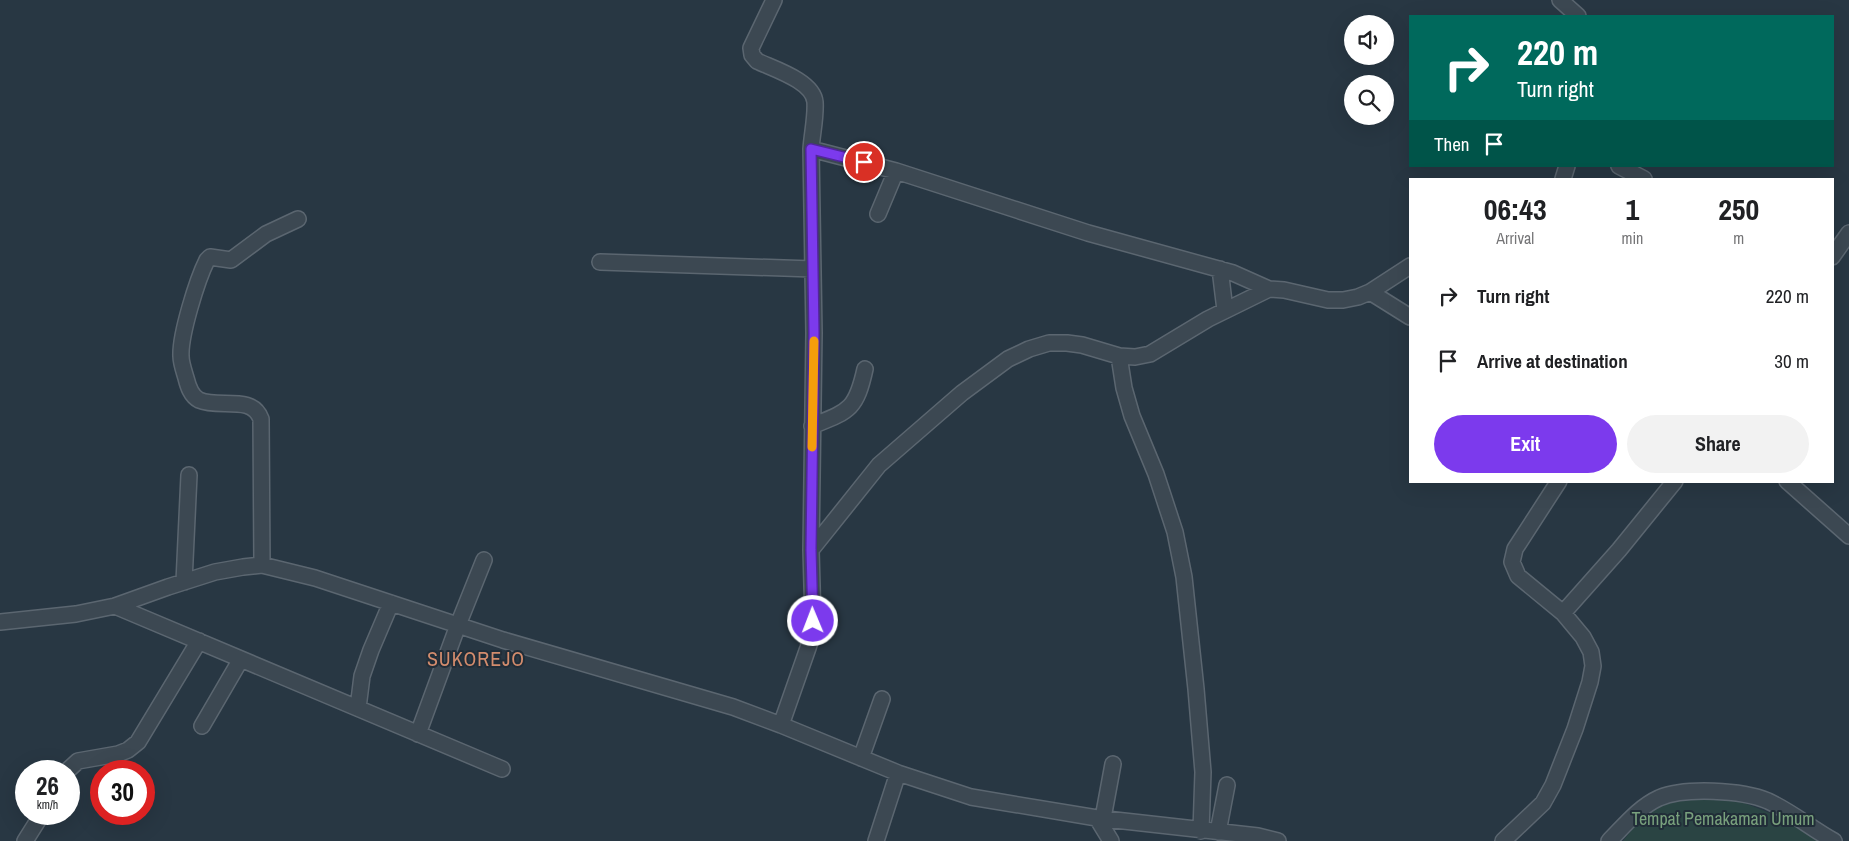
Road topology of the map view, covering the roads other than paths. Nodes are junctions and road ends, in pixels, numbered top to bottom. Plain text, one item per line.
1 (774, 0) edge
2 (1560, 0) edge
3 (1577, 15) edge
4 (811, 149) junction
5 (1621, 167) edge
6 (896, 171) junction
7 (1642, 178) edge
8 (878, 214) dead end
9 (298, 219) dead end
10 (1849, 233) edge
11 (1834, 254) edge
12 (600, 262) dead end
13 (1409, 267) edge
14 (813, 269) junction
15 (1220, 269) junction
16 (1269, 289) junction
17 (1370, 292) junction
18 (1225, 310) junction
19 (1409, 316) edge
20 (1119, 356) junction
21 (865, 369) dead end
22 (812, 426) junction
23 (189, 475) dead end
24 (1557, 483) edge
25 (1673, 483) edge
26 (1789, 483) edge
27 (1849, 536) edge
28 (811, 550) junction
29 (484, 560) dead end
30 (262, 565) junction
31 (184, 582) junction
32 (391, 603) junction
33 (115, 606) junction
34 (1563, 613) junction
35 (0, 622) edge
36 (458, 625) junction
37 (199, 641) junction
38 (241, 659) junction
39 (882, 699) dead end
40 (358, 708) junction
41 (781, 725) junction
42 (202, 726) dead end
43 (418, 734) junction
44 (861, 758) junction
45 (78, 760) edge
46 (1113, 764) dead end
47 (502, 769) dead end
48 (898, 773) junction
49 (1227, 785) dead end
50 (1100, 818) junction
51 (35, 825) edge
52 (1202, 831) junction
53 (1218, 832) junction
54 (25, 841) edge
55 (876, 841) edge
56 (1111, 841) edge
57 (1278, 841) edge
58 (1503, 841) edge
59 (1609, 841) edge
60 (1834, 841) edge

1 - 4 street
2 - 3 street
4 - 6 street
4 - 14 street
5 - 7 street
6 - 8 street
6 - 15 street
9 - 30 street
10 - 11 street
12 - 14 street
13 - 17 street
14 - 22 street
15 - 16 street
15 - 18 street
16 - 17 street
16 - 18 street
17 - 19 street
18 - 20 street
20 - 28 street
20 - 52 street
21 - 22 street
22 - 28 street
23 - 31 street
24 - 34 street
25 - 34 street
26 - 27 street
28 - 41 street
29 - 36 street
30 - 31 street
30 - 32 street
31 - 33 street
32 - 36 street
32 - 40 street
33 - 35 street
33 - 37 street
34 - 58 street
36 - 41 street
36 - 43 street
37 - 38 street
37 - 45 street
38 - 40 street
38 - 42 street
39 - 44 street
40 - 43 street
41 - 44 street
43 - 47 street
44 - 48 street
46 - 50 street
48 - 50 street
48 - 55 street
49 - 53 street
50 - 52 street
50 - 56 street
51 - 54 street
52 - 53 street
53 - 57 street
59 - 60 street

